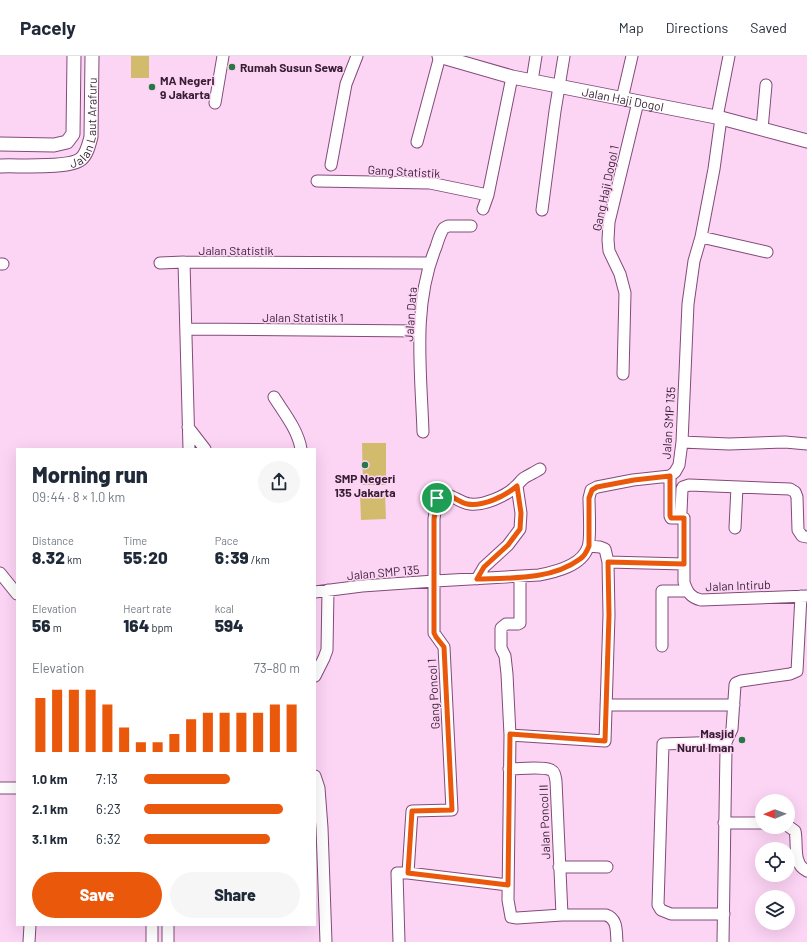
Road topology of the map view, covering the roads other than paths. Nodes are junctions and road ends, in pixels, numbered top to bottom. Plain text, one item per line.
1 (74, 56) edge
2 (92, 56) edge
3 (223, 56) edge
4 (357, 56) edge
5 (439, 56) edge
6 (536, 56) edge
7 (564, 56) edge
8 (632, 56) edge
9 (729, 56) edge
10 (512, 77) junction
11 (532, 81) junction
12 (560, 86) junction
13 (766, 86) dead end
14 (622, 99) junction
15 (638, 102) junction
16 (215, 103) dead end
17 (719, 118) junction
18 (762, 129) junction
19 (807, 141) edge
20 (417, 142) dead end
21 (0, 144) edge
22 (331, 165) dead end
23 (0, 166) edge
24 (317, 181) dead end
25 (488, 195) junction
26 (483, 209) dead end
27 (542, 210) dead end
28 (471, 226) dead end
29 (701, 237) junction
30 (767, 252) dead end
31 (184, 262) junction
32 (160, 263) dead end
33 (429, 263) junction
34 (186, 329) junction
35 (420, 331) junction
36 (623, 374) dead end
37 (274, 397) dead end
38 (188, 427) junction
39 (423, 432) dead end
40 (682, 442) junction
41 (807, 444) edge
42 (189, 448) edge
43 (204, 448) edge
44 (301, 448) edge
45 (540, 469) dead end
46 (670, 476) junction
47 (517, 486) junction
48 (737, 487) junction
49 (681, 512) dead end
50 (735, 528) dead end
51 (807, 537) edge
52 (589, 546) junction
53 (608, 562) junction
54 (684, 564) junction
55 (0, 573) edge
56 (520, 577) junction
57 (477, 579) junction
58 (435, 581) junction
59 (328, 590) junction
60 (686, 591) junction
61 (316, 592) edge
62 (16, 593) edge
63 (804, 596) edge
64 (662, 646) dead end
65 (316, 674) edge
66 (606, 704) junction
67 (734, 706) junction
68 (510, 734) junction
69 (726, 742) junction
70 (510, 768) junction
71 (316, 780) edge
72 (0, 788) edge
73 (16, 788) edge
74 (724, 823) junction
75 (755, 823) edge
76 (795, 830) edge
77 (559, 867) junction
78 (607, 867) dead end
79 (807, 871) edge
80 (408, 873) junction
81 (508, 885) junction
82 (724, 914) junction
83 (562, 915) junction
84 (30, 926) edge
85 (152, 926) edge
86 (168, 926) edge
87 (29, 942) edge
88 (152, 942) edge
89 (168, 942) edge
90 (326, 942) edge
91 (398, 942) edge
92 (616, 942) edge
93 (723, 942) edge

1 - 21 street, Jalan Laut Arafuru
2 - 23 street, Jalan Laut Arafuru
3 - 16 street
4 - 22 street
5 - 10 street, Jalan Haji Dogol
5 - 20 street
6 - 11 street
7 - 12 street
8 - 14 street
9 - 17 street, Jalan SMP 135
10 - 11 street, Jalan Haji Dogol
10 - 25 street
11 - 12 street, Jalan Haji Dogol
12 - 14 street, Jalan Haji Dogol
12 - 27 street
13 - 18 street
14 - 15 street, Jalan Haji Dogol
15 - 17 street, Jalan Haji Dogol
15 - 36 street, Gang Haji Dogol 1
17 - 18 street, Jalan Haji Dogol
17 - 29 street, Jalan SMP 135
18 - 19 street, Jalan Haji Dogol
24 - 25 street, Gang Statistik
25 - 26 street
28 - 33 street, Jalan Data
29 - 30 street
29 - 40 street, Jalan SMP 135
31 - 32 street
31 - 33 street, Jalan Statistik
31 - 34 street, Jalan Statistik
33 - 35 street, Jalan Data
34 - 35 street, Jalan Statistik 1
34 - 38 street, Jalan Statistik
35 - 39 street, Jalan Data
37 - 44 street
38 - 42 street, Jalan Statistik
38 - 43 street
40 - 41 street
40 - 46 street, Jalan SMP 135
45 - 47 street
46 - 52 street, Jalan SMP 135
46 - 54 street
47 - 57 street
47 - 58 street, Gang Poncol 1
48 - 49 street
48 - 50 street
48 - 51 street
52 - 53 street
52 - 56 street, Jalan SMP 135
53 - 54 street
53 - 66 street
54 - 60 street
55 - 62 street
56 - 57 street, Jalan SMP 135
56 - 68 street
57 - 58 street, Jalan SMP 135
58 - 59 street, Jalan SMP 135
58 - 80 street, Gang Poncol 1
59 - 61 street, Jalan SMP 135
59 - 65 street
60 - 63 street, Jalan Intirub
60 - 64 street
63 - 67 street, Jalan Intirub
66 - 67 street
66 - 68 street
67 - 69 street
68 - 70 street
69 - 74 street
69 - 82 street
70 - 77 street, Jalan Poncol II
70 - 81 street
71 - 90 street
72 - 73 street
74 - 75 street
74 - 82 street
76 - 79 street
77 - 78 street
77 - 83 street, Jalan Poncol II
80 - 81 street
80 - 91 street
81 - 83 street
82 - 93 street
83 - 92 street
84 - 87 street
85 - 88 street
86 - 89 street

